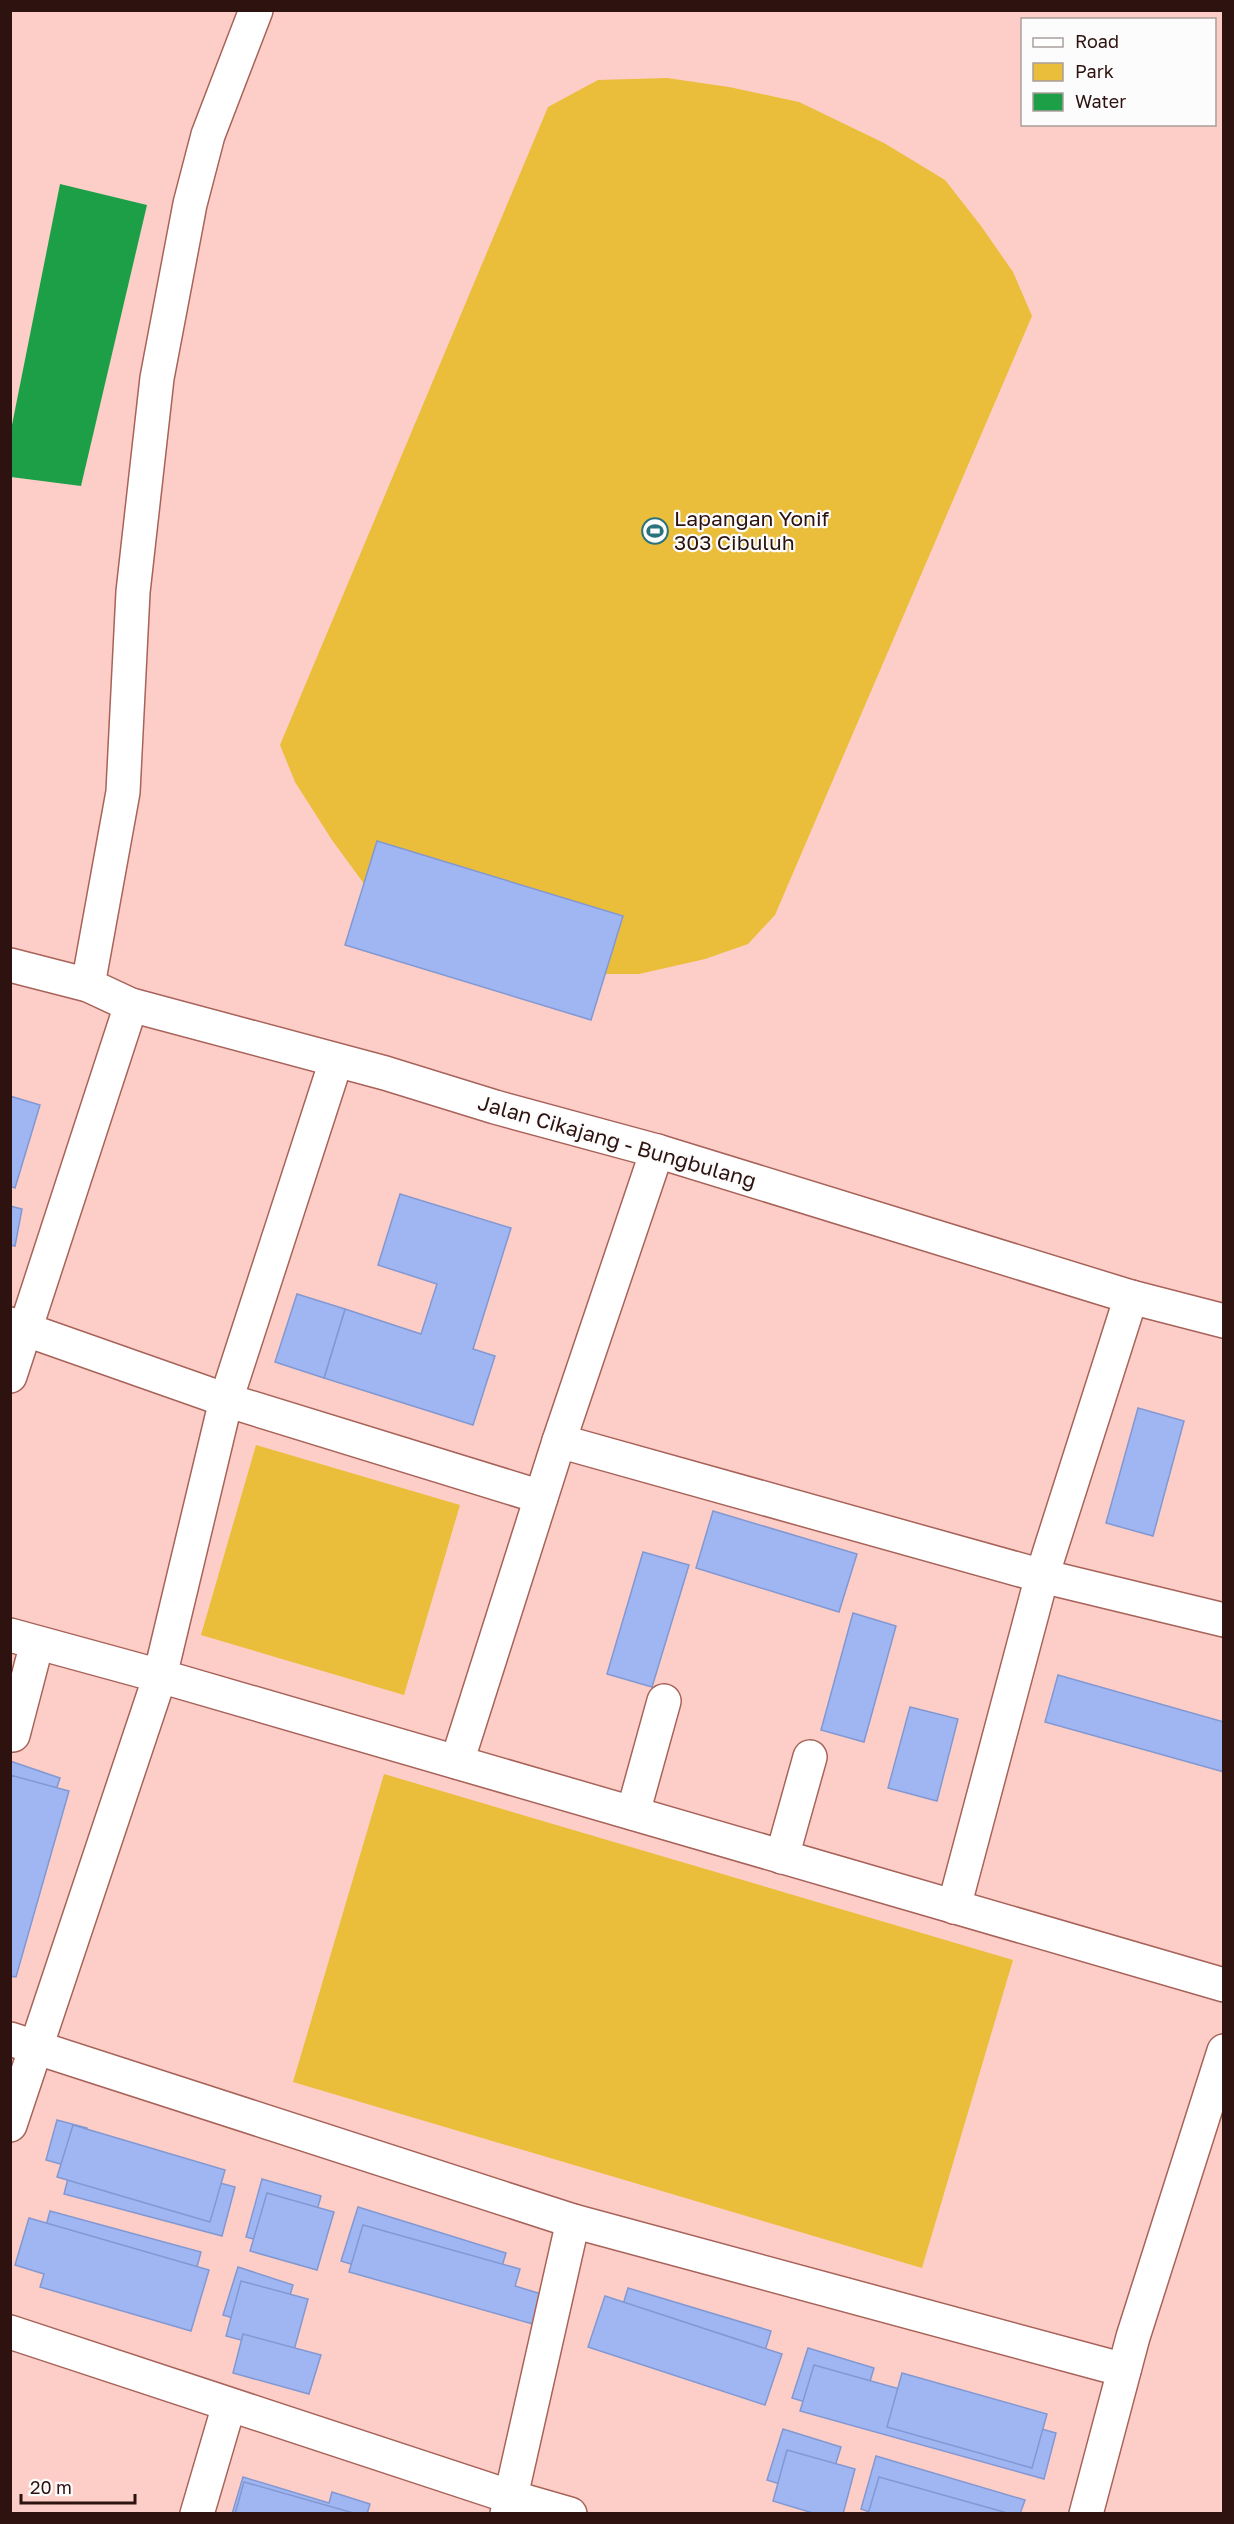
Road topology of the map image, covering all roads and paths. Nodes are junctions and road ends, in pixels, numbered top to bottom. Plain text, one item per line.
1 (256, 10) edge
2 (10, 965) edge
3 (88, 985) junction
4 (131, 1005) junction
5 (336, 1061) junction
6 (657, 1151) junction
7 (1131, 1296) junction
8 (1224, 1321) edge
9 (18, 1326) edge
10 (10, 1376) edge
11 (226, 1400) junction
12 (560, 1441) junction
13 (541, 1497) junction
14 (1042, 1576) junction
15 (1224, 1620) edge
16 (24, 1639) edge
17 (160, 1676) junction
18 (664, 1701) dead end
19 (13, 1735) dead end
20 (810, 1757) dead end
21 (457, 1762) junction
22 (633, 1813) junction
23 (782, 1857) junction
24 (954, 1907) junction
25 (1224, 1985) edge
26 (23, 2043) edge
27 (1224, 2051) edge
28 (10, 2125) edge
29 (573, 2221) junction
30 (10, 2332) edge
31 (1124, 2370) junction
32 (229, 2404) junction
33 (509, 2506) edge
34 (197, 2514) edge
35 (570, 2514) edge
36 (1086, 2514) edge

1 - 3 street
2 - 3 street, Jalan Cikajang - Bungbulang
3 - 4 street, Jalan Cikajang - Bungbulang
4 - 5 street, Jalan Cikajang - Bungbulang
4 - 9 street
5 - 6 street, Jalan Cikajang - Bungbulang
5 - 11 street
6 - 7 street, Jalan Cikajang - Bungbulang
6 - 12 street
7 - 8 street, Jalan Cikajang - Bungbulang
7 - 14 street
9 - 10 street
9 - 11 street
11 - 13 street
11 - 17 street
12 - 13 street
12 - 14 street
13 - 21 street
14 - 15 street
14 - 24 street
16 - 17 street
16 - 19 street
17 - 21 street
17 - 26 street
18 - 22 street
20 - 23 street
21 - 22 street
22 - 23 street
23 - 24 street
24 - 25 street
26 - 28 street
26 - 29 street
27 - 31 street
29 - 31 street
29 - 33 street
30 - 32 street
31 - 36 street
32 - 33 street
32 - 34 street
33 - 35 street

